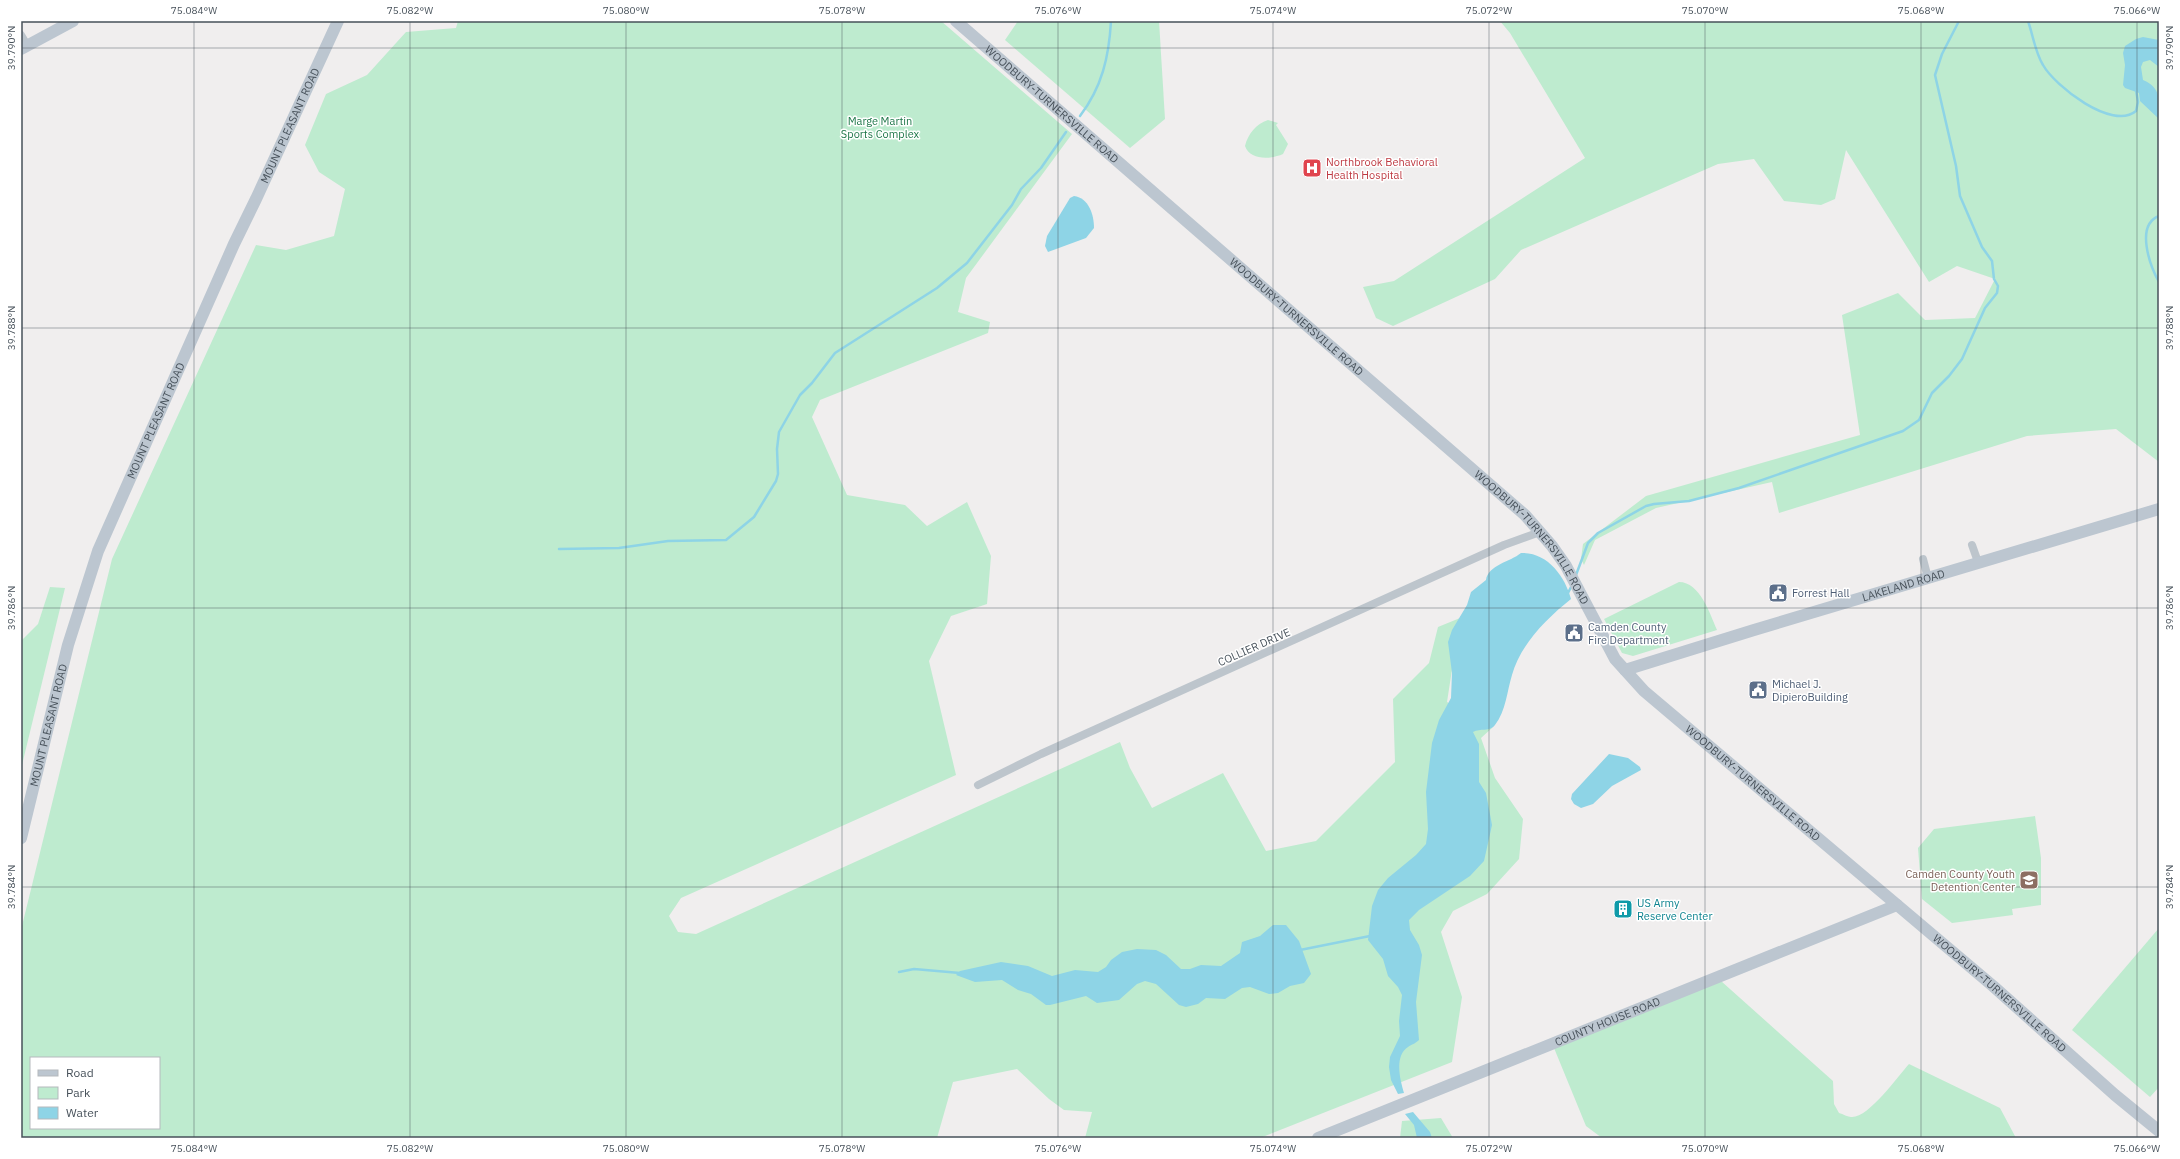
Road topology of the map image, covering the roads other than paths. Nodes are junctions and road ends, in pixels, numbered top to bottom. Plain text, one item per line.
1 (73, 21) edge
2 (338, 21) edge
3 (956, 21) edge
4 (23, 43) edge
5 (2159, 509) edge
6 (1540, 532) junction
7 (1972, 544) dead end
8 (1922, 559) dead end
9 (1978, 562) junction
10 (1928, 578) junction
11 (1625, 670) junction
12 (978, 785) dead end
13 (21, 838) edge
14 (1897, 905) junction
15 (2157, 1129) edge
16 (1318, 1138) edge

1 - 4 street
2 - 13 street, MOUNT PLEASANT ROAD
3 - 6 street, WOODBURY-TURNERSVILLE ROAD
5 - 9 street, LAKELAND ROAD
6 - 11 street, WOODBURY-TURNERSVILLE ROAD
6 - 12 street, COLLIER DRIVE
7 - 9 street
8 - 10 street
9 - 10 street, LAKELAND ROAD
10 - 11 street, LAKELAND ROAD
11 - 14 street, WOODBURY-TURNERSVILLE ROAD
14 - 15 street, WOODBURY-TURNERSVILLE ROAD
14 - 16 street, COUNTY HOUSE ROAD

